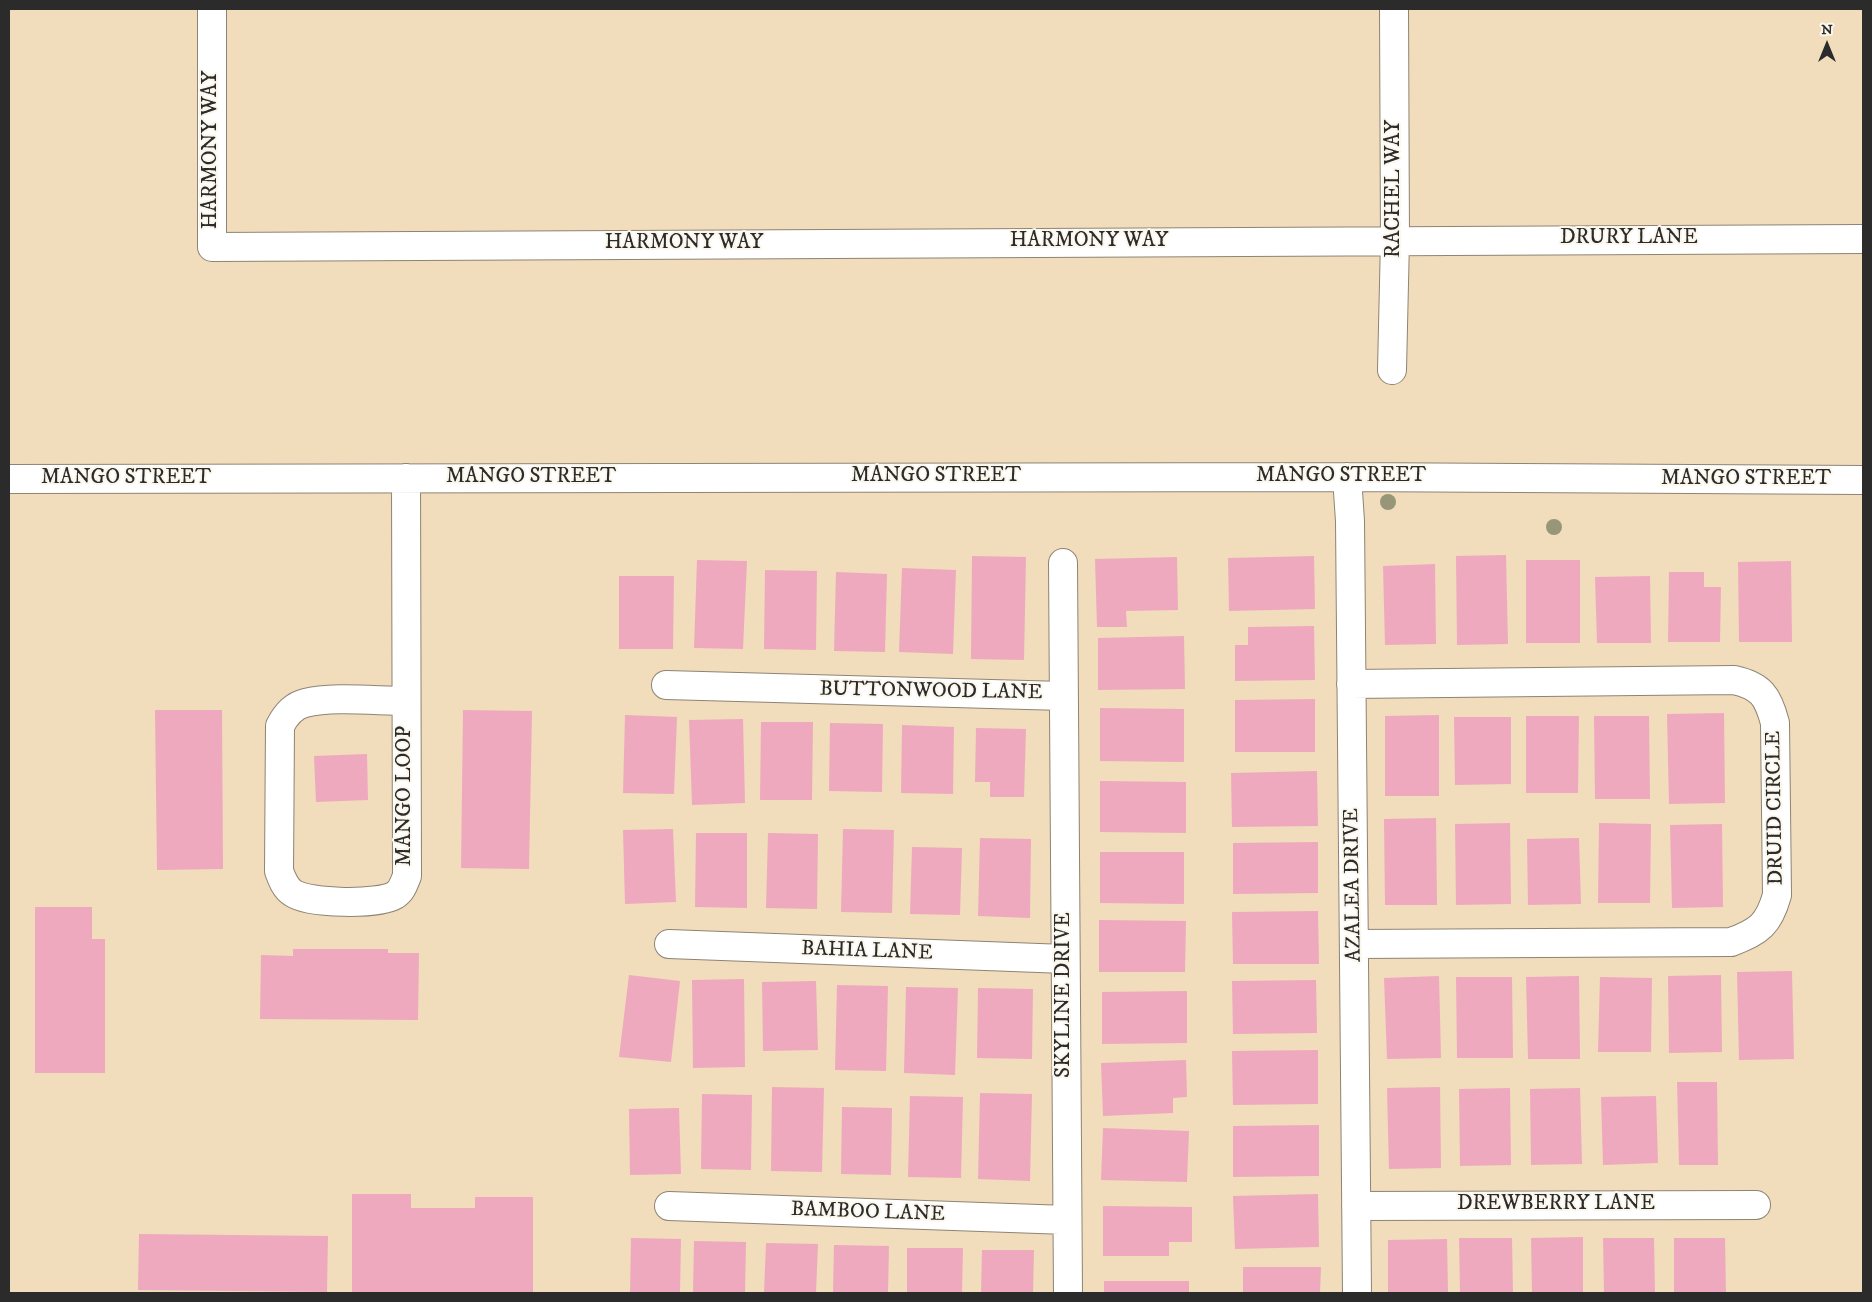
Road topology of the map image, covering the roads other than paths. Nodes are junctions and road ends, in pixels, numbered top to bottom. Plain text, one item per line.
1 (212, 9) edge
2 (1394, 9) edge
3 (1863, 238) edge
4 (1395, 240) junction
5 (1392, 370) dead end
6 (1347, 477) junction
7 (406, 478) junction
8 (9, 480) edge
9 (1863, 480) edge
10 (1063, 563) dead end
11 (1351, 684) junction
12 (666, 686) dead end
13 (1063, 696) junction
14 (406, 701) junction
15 (669, 944) dead end
16 (1356, 944) junction
17 (1065, 959) junction
18 (1756, 1205) dead end
19 (669, 1206) dead end
20 (1356, 1206) junction
21 (1067, 1220) junction
22 (1068, 1293) edge
23 (1356, 1293) edge

1 - 4 street, HARMONY WAY
2 - 4 street, RACHEL WAY
3 - 4 street, DRURY LANE
4 - 5 street, RACHEL WAY
6 - 7 street, MANGO STREET
6 - 9 street, MANGO STREET
6 - 11 street, AZALEA DRIVE
7 - 8 street, MANGO STREET
7 - 14 street, MANGO LOOP
10 - 13 street, BUTTONWOOD LANE
11 - 16 street, AZALEA DRIVE
11 - 16 street, DRUID CIRCLE
12 - 13 street, BUTTONWOOD LANE
13 - 17 street, SKYLINE DRIVE
14 - 14 street, MANGO LOOP
15 - 17 street, BAHIA LANE
16 - 20 street, AZALEA DRIVE
17 - 21 street, SKYLINE DRIVE
18 - 20 street, DREWBERRY LANE
19 - 21 street, BAMBOO LANE
20 - 23 street, AZALEA DRIVE
21 - 22 street, SKYLINE DRIVE

